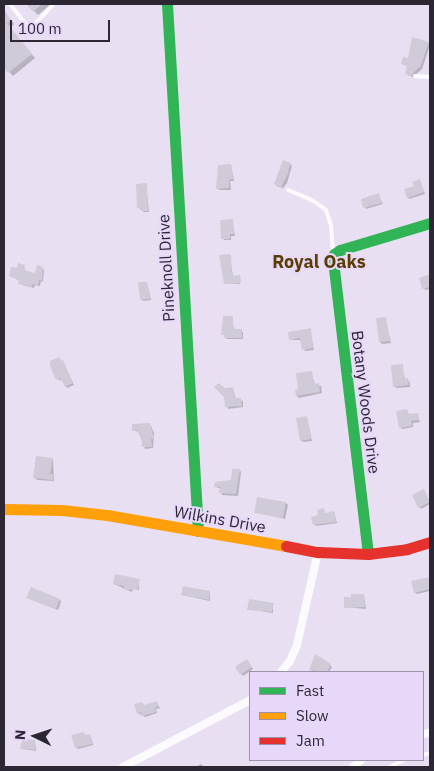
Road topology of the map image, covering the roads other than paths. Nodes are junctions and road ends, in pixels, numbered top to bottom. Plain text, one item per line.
1 (10, 4) edge
2 (54, 4) edge
3 (167, 4) edge
4 (415, 76) dead end
5 (430, 77) edge
6 (288, 190) dead end
7 (430, 223) edge
8 (334, 254) junction
9 (4, 510) edge
10 (198, 531) junction
11 (430, 542) edge
12 (318, 552) junction
13 (368, 554) junction
14 (282, 671) edge
15 (249, 701) edge
16 (402, 761) edge
17 (123, 767) edge
18 (390, 767) edge

1 - 2 lane
3 - 10 street, Pineknoll Drive
4 - 5 lane
6 - 8 lane
7 - 8 street
8 - 13 street, Botany Woods Drive
9 - 10 street, Wilkins Drive
10 - 12 street, Wilkins Drive
11 - 13 street, Wilkins Drive
12 - 13 street, Wilkins Drive
12 - 14 street
15 - 17 street
16 - 18 lane

